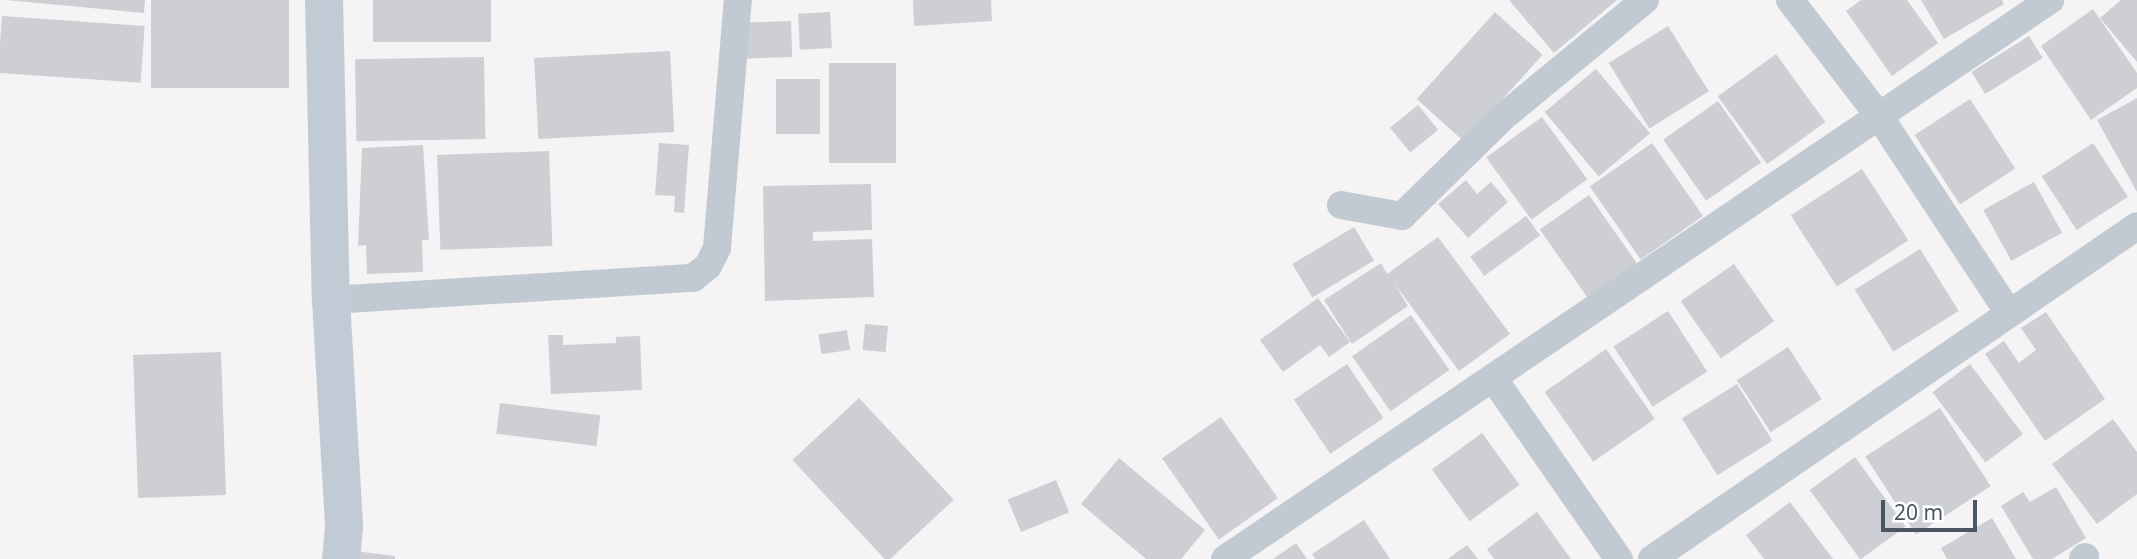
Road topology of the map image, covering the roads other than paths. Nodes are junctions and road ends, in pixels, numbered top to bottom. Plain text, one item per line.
1 (324, 0) edge
2 (738, 0) edge
3 (1645, 0) edge
4 (1790, 0) edge
5 (2050, 0) edge
6 (1879, 116) junction
7 (1341, 205) dead end
8 (2137, 226) edge
9 (331, 300) junction
10 (2008, 313) junction
11 (1493, 378) junction
12 (341, 559) edge
13 (1225, 559) edge
14 (1619, 559) edge
15 (1652, 559) edge

1 - 9 main road
2 - 9 street
3 - 7 street
4 - 6 street
5 - 6 street
6 - 10 street
6 - 11 street
8 - 10 street
9 - 12 main road
10 - 15 street
11 - 13 street
11 - 14 street

